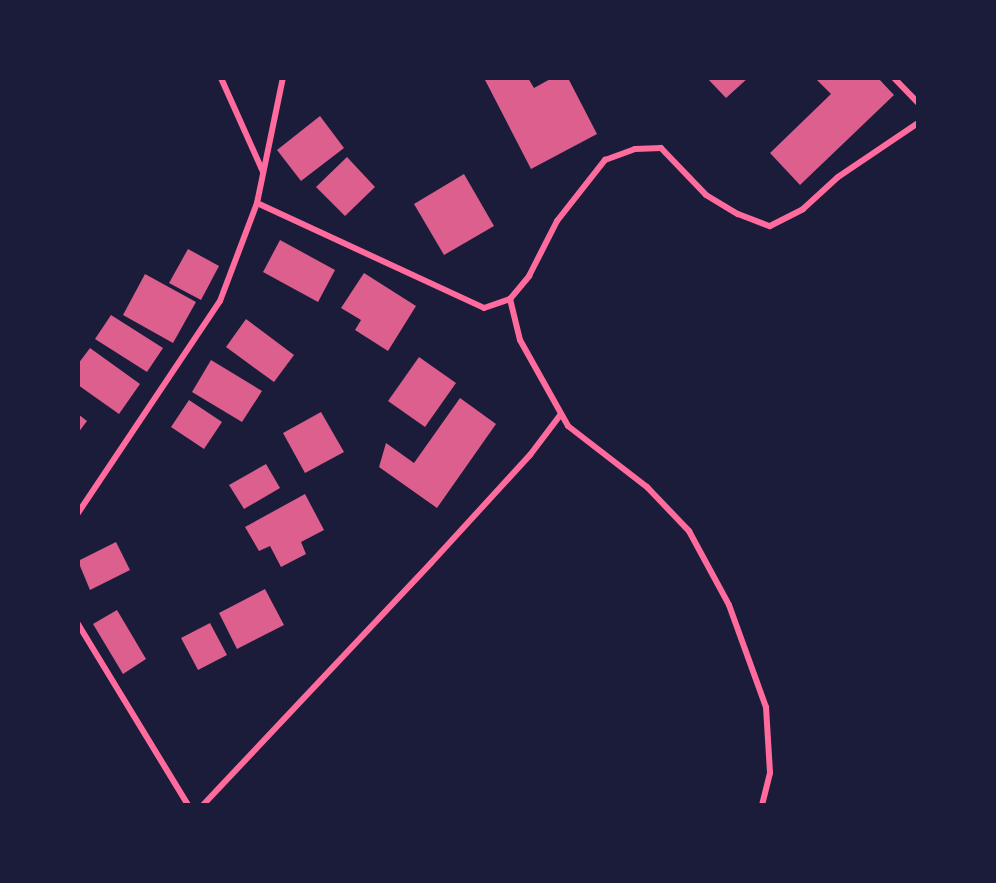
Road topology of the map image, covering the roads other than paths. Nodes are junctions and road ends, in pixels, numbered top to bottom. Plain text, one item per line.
1 (221, 78) edge
2 (283, 78) edge
3 (894, 78) edge
4 (918, 103) edge
5 (918, 123) edge
6 (264, 173) junction
7 (257, 202) junction
8 (510, 299) junction
9 (561, 414) junction
10 (78, 513) edge
11 (78, 624) edge
12 (188, 805) edge
13 (202, 805) edge
14 (762, 805) edge

1 - 6 street
2 - 6 street
3 - 4 street
5 - 8 street
6 - 7 street
7 - 8 street
7 - 10 street
8 - 9 street
9 - 13 street
9 - 14 street
11 - 12 street

